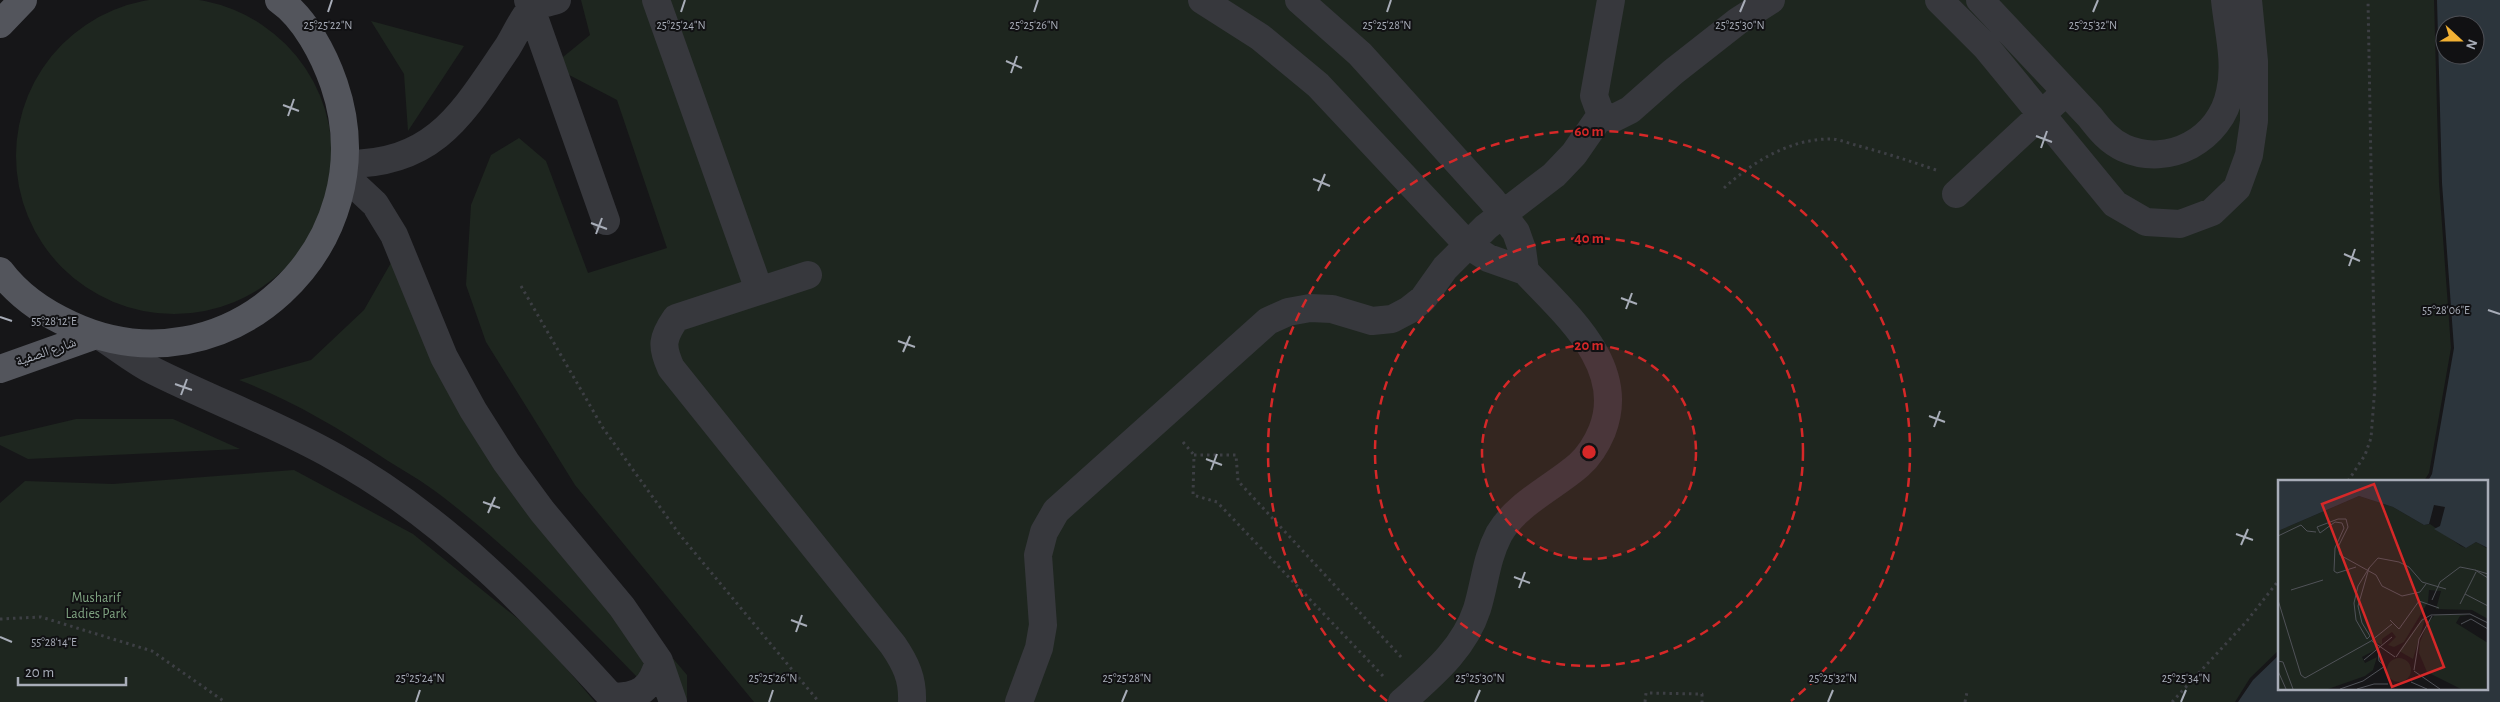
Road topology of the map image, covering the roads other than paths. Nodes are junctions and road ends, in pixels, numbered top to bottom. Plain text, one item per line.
1 (23, 0) edge
2 (556, 0) edge
3 (656, 0) edge
4 (1202, 0) edge
5 (1300, 0) edge
6 (1611, 0) edge
7 (1771, 0) edge
8 (1939, 0) edge
9 (1980, 0) edge
10 (2225, 0) edge
11 (2248, 0) edge
12 (289, 3) edge
13 (522, 3) edge
14 (0, 24) edge
15 (2066, 92) junction
16 (2043, 114) junction
17 (1601, 115) junction
18 (346, 170) junction
19 (1962, 187) road end
20 (1503, 213) junction
21 (606, 221) dead end
22 (1468, 245) junction
23 (0, 271) edge
24 (1525, 271) junction
25 (808, 275) dead end
26 (759, 290) junction
27 (98, 337) junction
28 (0, 369) edge
29 (659, 661) junction
30 (1410, 695) edge
31 (614, 700) edge
32 (673, 702) edge
33 (912, 702) edge
34 (1019, 702) edge

1 - 14 main road
2 - 13 lane
3 - 26 lane
4 - 22 lane
5 - 20 lane
6 - 17 lane
7 - 17 lane
8 - 16 lane
9 - 15 lane
10 - 15 lane
11 - 16 lane
12 - 18 main road
13 - 18 lane
13 - 21 lane
15 - 16 lane
16 - 19 lane
17 - 20 lane
18 - 27 main road
18 - 29 lane
20 - 22 lane
20 - 24 lane
22 - 24 lane
22 - 34 lane
23 - 27 main road
24 - 30 lane
25 - 26 lane
26 - 33 lane
27 - 28 main road, شارع الصفية
27 - 31 lane
29 - 31 lane
29 - 32 lane

